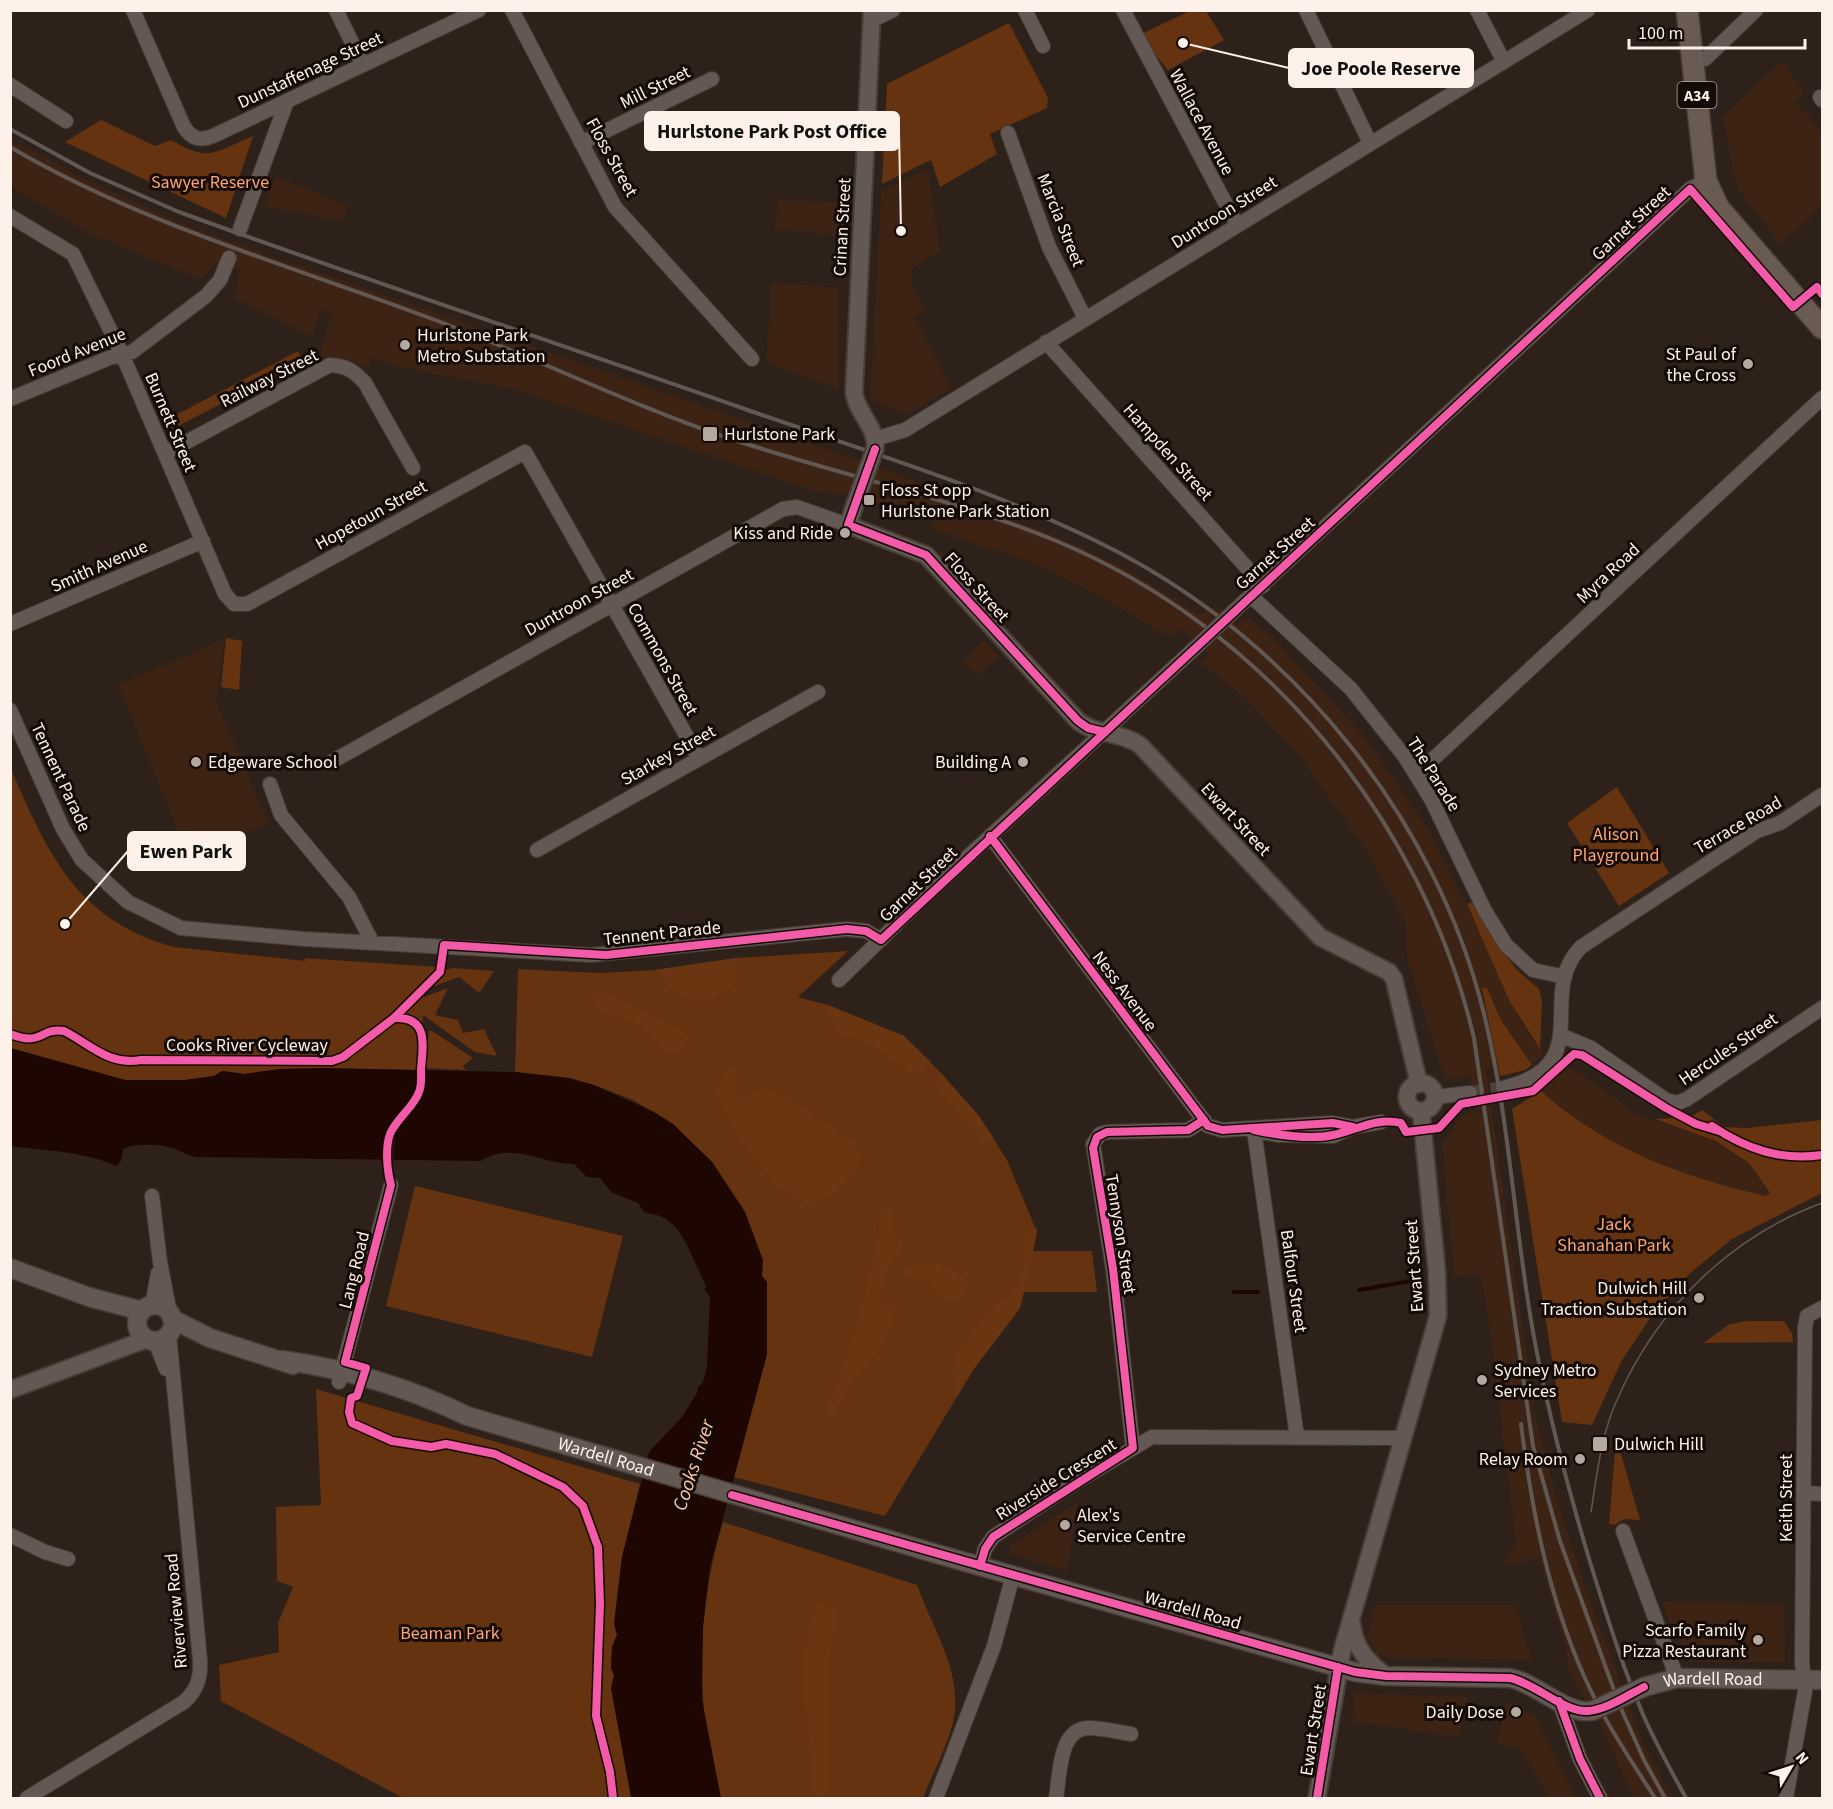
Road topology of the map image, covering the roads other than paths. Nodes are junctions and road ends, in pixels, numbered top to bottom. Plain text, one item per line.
1 (133, 10) edge
2 (336, 10) edge
3 (479, 10) edge
4 (512, 10) edge
5 (893, 10) edge
6 (1025, 10) edge
7 (1123, 10) edge
8 (1306, 10) edge
9 (1477, 10) edge
10 (1588, 10) edge
11 (1687, 10) edge
12 (1699, 10) edge
13 (1756, 10) edge
14 (871, 16) edge
15 (1043, 46) dead end
16 (1705, 59) junction
17 (1504, 62) junction
18 (363, 64) junction
19 (712, 79) dead end
20 (10, 86) edge
21 (287, 101) junction
22 (66, 121) dead end
23 (1008, 133) dead end
24 (581, 143) junction
25 (1370, 143) junction
26 (1706, 181) junction
27 (10, 216) edge
28 (1237, 225) junction
29 (240, 229) dead end
30 (229, 258) dead end
31 (1822, 310) edge
32 (1085, 318) junction
33 (1822, 328) edge
34 (1046, 342) junction
35 (122, 354) junction
36 (752, 359) dead end
37 (1822, 398) edge
38 (10, 399) edge
39 (875, 444) junction
40 (525, 452) joint
41 (166, 453) junction
42 (413, 468) dead end
43 (848, 525) junction
44 (202, 541) junction
45 (1263, 586) junction
46 (1251, 596) junction
47 (234, 604) joint
48 (612, 604) junction
49 (10, 624) edge
50 (818, 692) dead end
51 (10, 710) edge
52 (1105, 732) junction
53 (699, 758) junction
54 (333, 761) dead end
55 (1417, 774) junction
56 (270, 784) dead end
57 (1822, 795) edge
58 (990, 836) junction
59 (537, 850) dead end
60 (881, 940) junction
61 (372, 942) junction
62 (1565, 977) junction
63 (839, 980) dead end
64 (1822, 1008) edge
65 (1560, 1035) junction
66 (1419, 1084) junction
67 (1503, 1088) tunnel mouth
68 (1470, 1093) tunnel mouth
69 (1435, 1097) junction
70 (1421, 1111) junction
71 (1204, 1120) junction
72 (1381, 1122) dead end
73 (1254, 1130) junction
74 (391, 1185) dead end
75 (152, 1196) dead end
76 (160, 1262) junction
77 (10, 1269) edge
78 (1822, 1308) edge
79 (155, 1325) junction
80 (342, 1372) junction
81 (10, 1390) edge
82 (1298, 1437) junction
83 (1404, 1437) junction
84 (1133, 1448) junction
85 (1805, 1493) junction
86 (1822, 1494) edge
87 (1623, 1531) dead end
88 (10, 1535) edge
89 (68, 1559) dead end
90 (980, 1566) junction
91 (1013, 1575) junction
92 (1351, 1621) junction
93 (1338, 1667) junction
94 (1386, 1676) junction
95 (1677, 1678) junction
96 (1803, 1679) junction
97 (1822, 1680) edge
98 (1559, 1701) junction
99 (1131, 1734) dead end
100 (27, 1798) edge
101 (936, 1798) edge
102 (1056, 1798) edge
103 (1317, 1798) edge
104 (1600, 1798) edge
105 (1786, 1798) edge

1 - 21 street, Dunstaffenage Street
2 - 18 street
3 - 18 street, Dunstaffenage Street
4 - 24 street, Floss Street
5 - 14 street
6 - 15 street
7 - 28 street, Wallace Avenue
8 - 25 street
9 - 17 street
10 - 17 street, Duntroon Street
11 - 26 highway, A34
12 - 16 highway, A34
13 - 16 street
14 - 39 street, Crinan Street
16 - 31 highway, A34
17 - 25 street, Duntroon Street
18 - 21 street, Dunstaffenage Street
19 - 24 street, Mill Street
20 - 22 street
21 - 29 street
23 - 32 street, Marcia Street
24 - 36 street, Floss Street
25 - 28 street, Duntroon Street
26 - 33 highway, A34
26 - 45 street, Garnet Street
27 - 35 street, Burnett Street
28 - 32 street, Duntroon Street
30 - 35 street, Foord Avenue
32 - 34 street, Duntroon Street
34 - 39 street, Duntroon Street
34 - 45 street, Hampden Street
35 - 38 street, Foord Avenue
35 - 41 street, Burnett Street
37 - 55 street, Myra Road
39 - 43 street, bridge
40 - 47 street, Hopetoun Street
40 - 48 street, Commons Street
41 - 42 street, Railway Street
41 - 44 street, Burnett Street
43 - 48 street, Duntroon Street
43 - 52 street, Floss Street
44 - 47 street, Burnett Street
44 - 49 street, Smith Avenue
45 - 46 street, Garnet Street
46 - 52 street, Garnet Street, bridge
46 - 55 street, The Parade
48 - 53 street, Commons Street
48 - 54 street, Duntroon Street
50 - 53 street, Starkey Street
51 - 61 street, Tennent Parade
52 - 58 street, Garnet Street
52 - 66 street, Ewart Street
53 - 59 street, Starkey Street
55 - 62 street, The Parade
56 - 61 street
57 - 62 street, Terrace Road
58 - 60 street, Garnet Street
58 - 71 street, Ness Avenue
60 - 61 street, Tennent Parade
60 - 63 street, Garnet Street
62 - 65 street, Terrace Road
64 - 65 street, Hercules Street
65 - 67 street, Terrace Road
66 - 69 street
66 - 70 street
68 - 69 street
69 - 70 street
70 - 83 street, Ewart Street
71 - 73 street
71 - 84 street, Tennyson Street
72 - 73 street
73 - 82 street, Balfour Street
74 - 80 street, Lang Road
75 - 76 street
76 - 79 street
76 - 79 street
77 - 79 main road, Wardell Road
78 - 85 street, Keith Street
79 - 80 main road, Wardell Road
79 - 81 street
79 - 100 street, Riverview Road
80 - 90 main road, Wardell Road
82 - 83 street, Riverside Crescent
82 - 84 street, Riverside Crescent
83 - 92 street, Ewart Street
84 - 90 street, Riverside Crescent
85 - 86 street
85 - 96 street, Keith Street
87 - 95 street
88 - 89 street
90 - 91 main road, Wardell Road
91 - 93 main road, Wardell Road
91 - 101 street
92 - 93 street, Ewart Street
92 - 94 street
93 - 94 main road, Wardell Road
93 - 103 street, Ewart Street
94 - 98 main road, Wardell Road
95 - 96 main road, Wardell Road
95 - 98 main road, Wardell Road, bridge
96 - 97 main road, Wardell Road
96 - 105 street, Keith Street
98 - 104 street
99 - 102 street

